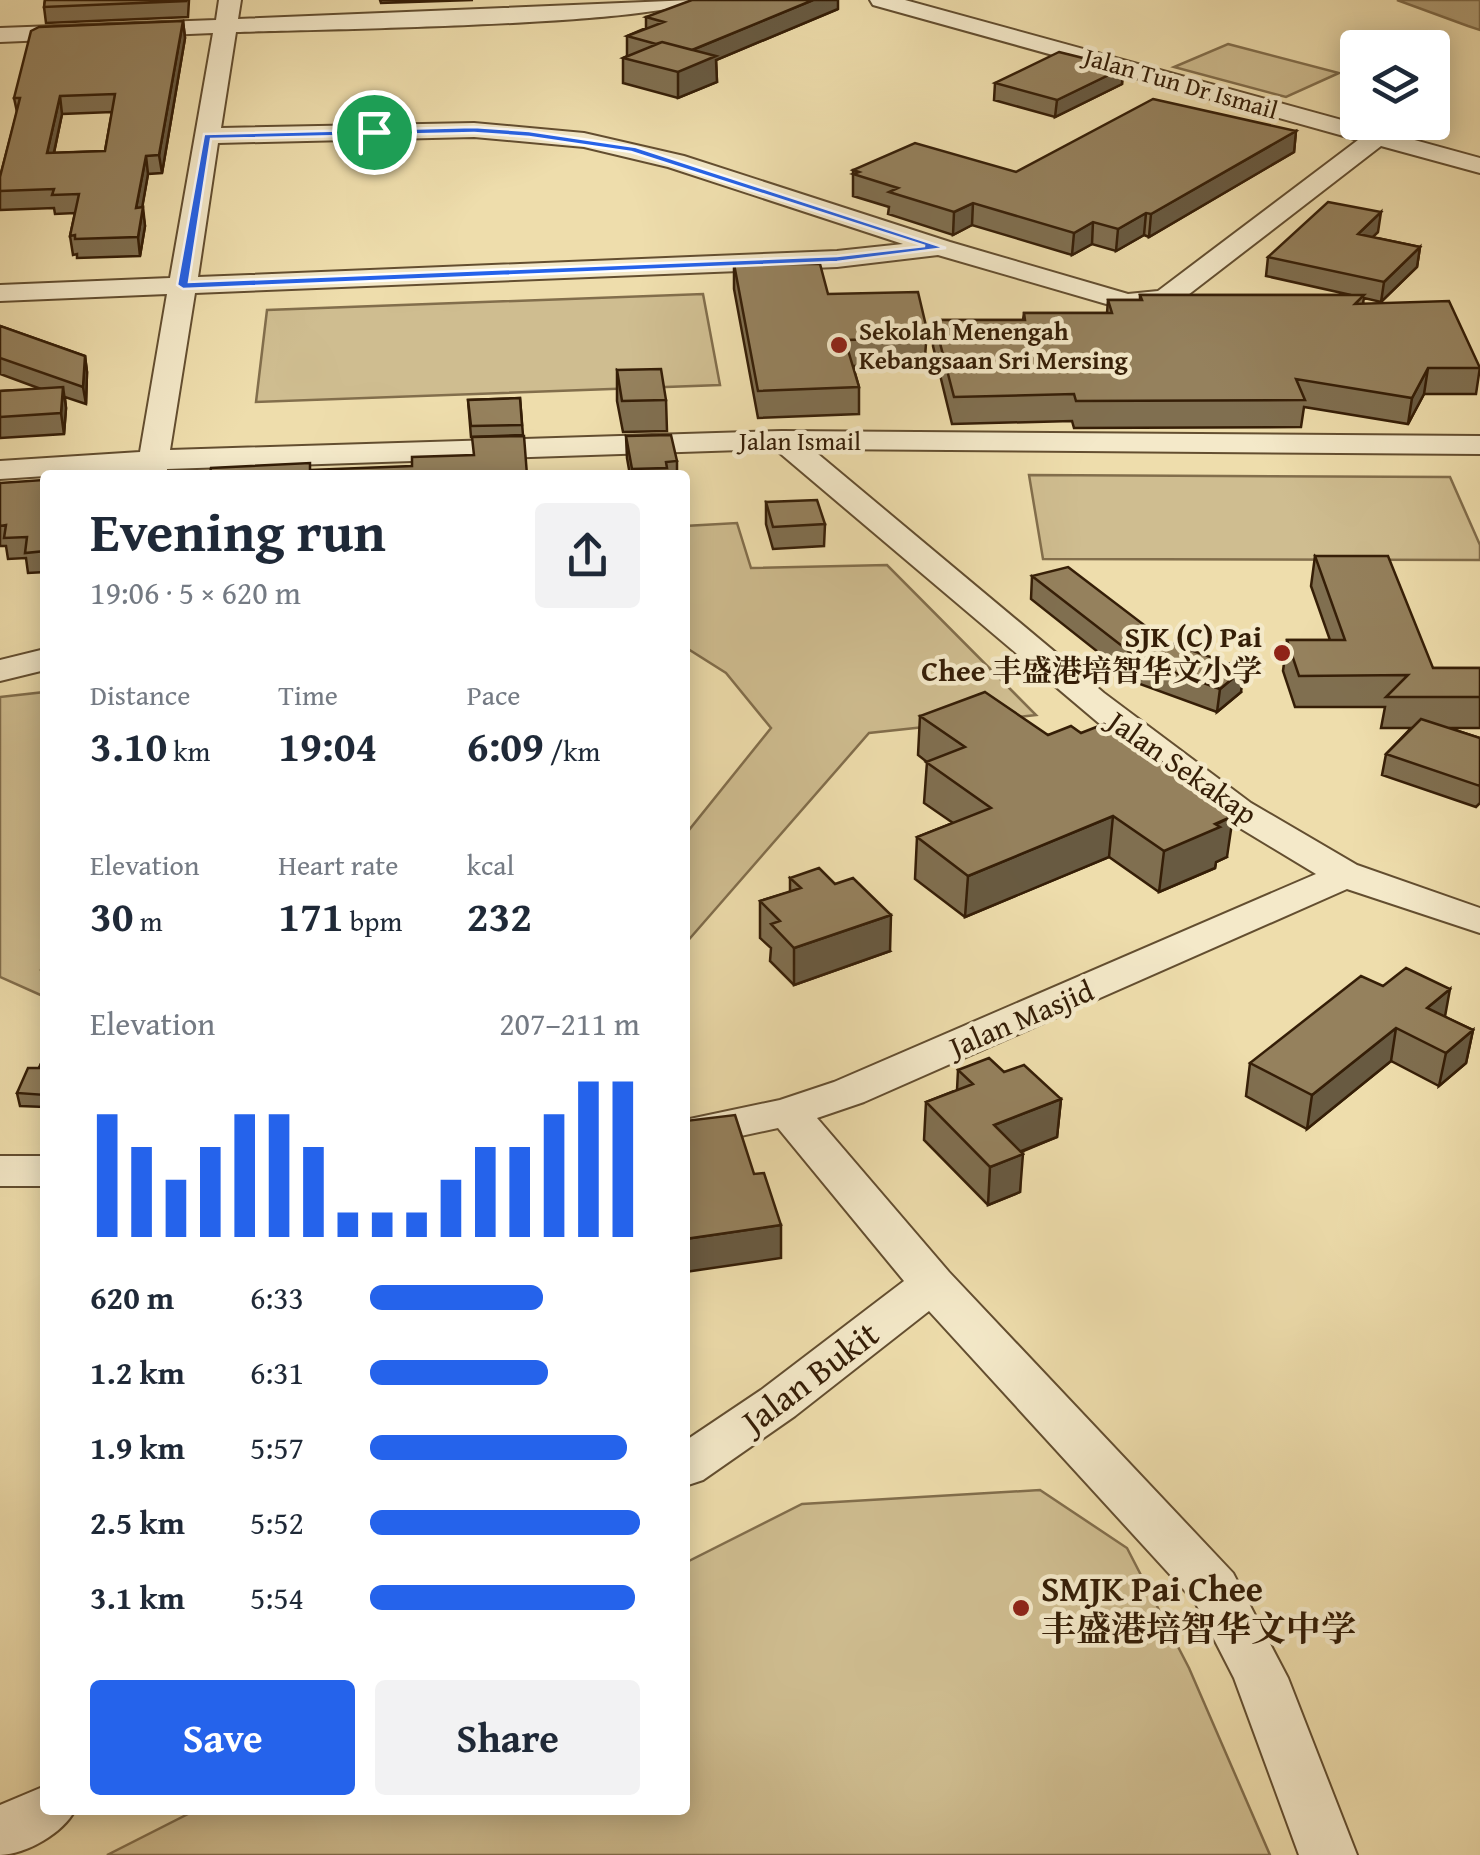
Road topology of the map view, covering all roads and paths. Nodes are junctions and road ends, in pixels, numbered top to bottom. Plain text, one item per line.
1 (682, 0) edge
2 (882, 0) edge
3 (228, 13) edge
4 (0, 35) edge
5 (1340, 128) edge
6 (207, 136) junction
7 (1373, 140) edge
8 (1383, 140) edge
9 (1480, 166) edge
10 (941, 248) junction
11 (183, 285) junction
12 (0, 293) edge
13 (782, 440) junction
14 (1480, 445) edge
15 (152, 468) edge
16 (0, 470) edge
17 (40, 660) edge
18 (0, 671) edge
19 (1347, 875) junction
20 (1480, 921) edge
21 (788, 1112) junction
22 (690, 1133) edge
23 (0, 1170) edge
24 (40, 1171) edge
25 (932, 1284) junction
26 (690, 1463) edge
27 (40, 1813) edge
28 (0, 1832) edge
29 (1328, 1855) edge

1 - 3 street
2 - 5 street, Jalan Tun Dr Ismail
3 - 4 street
3 - 6 street
6 - 10 street
6 - 11 street
7 - 10 street
8 - 9 street, Jalan Tun Dr Ismail
10 - 11 street
11 - 12 street
11 - 15 street
13 - 14 street, Jalan Ismail
13 - 15 street, Jalan Ismail
13 - 19 street, Jalan Sekakap
15 - 16 street, Jalan Ismail
17 - 18 street
19 - 20 street, Jalan Sekakap
19 - 21 street, Jalan Masjid
21 - 22 street, Jalan Masjid
21 - 25 street
23 - 24 street
25 - 26 street, Jalan Bukit
25 - 29 street
27 - 28 street

